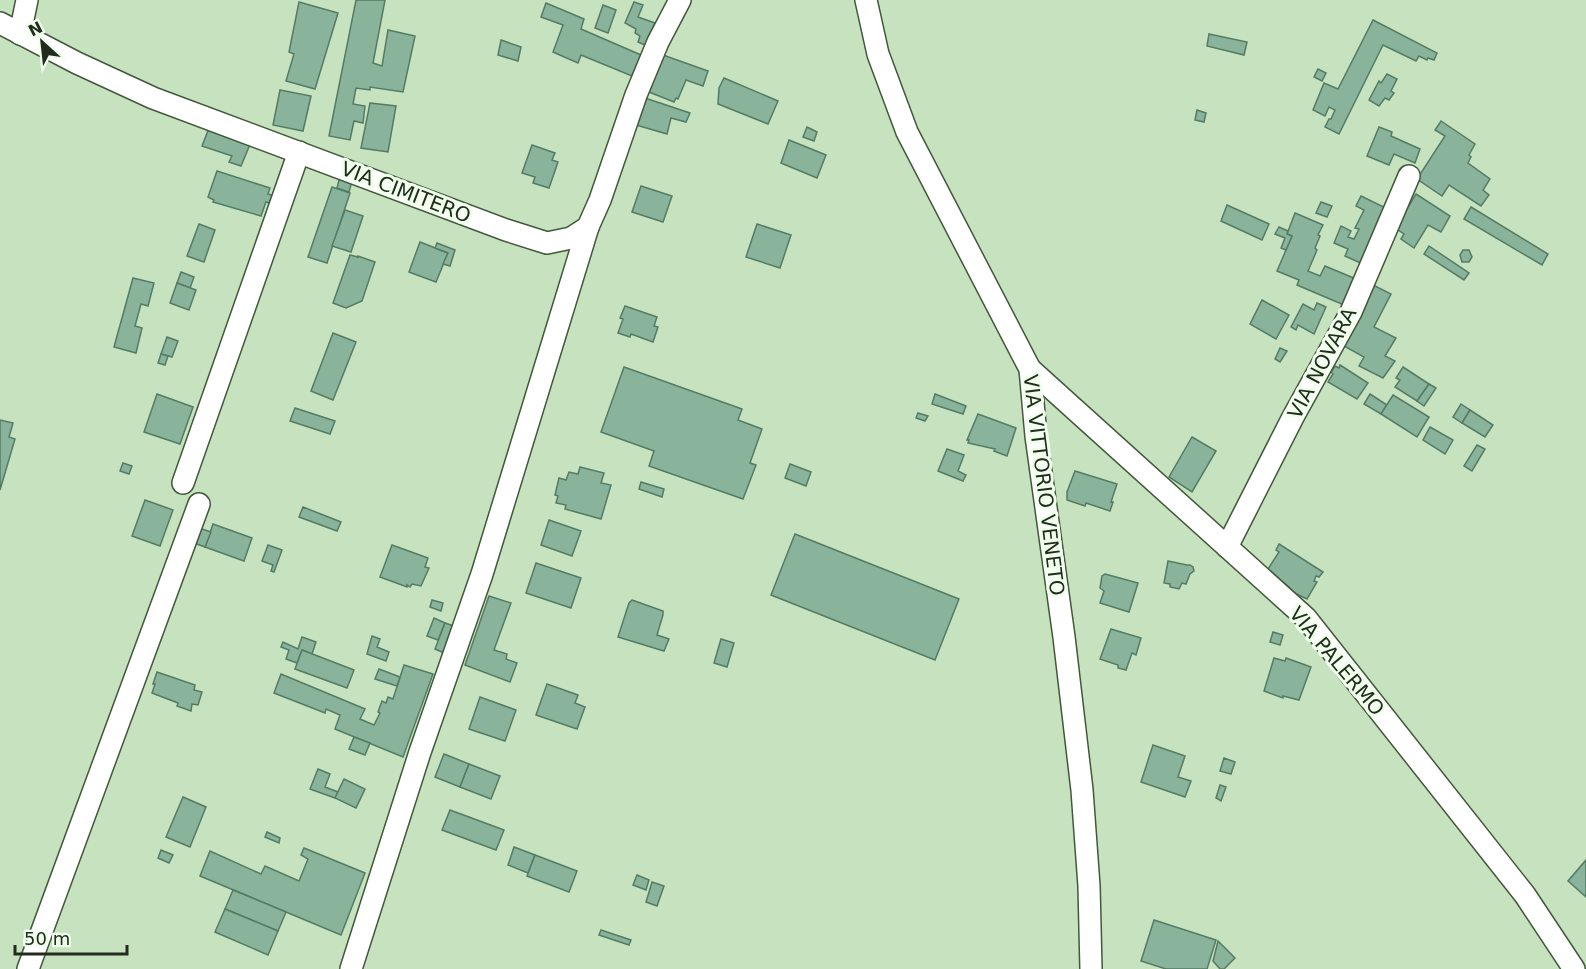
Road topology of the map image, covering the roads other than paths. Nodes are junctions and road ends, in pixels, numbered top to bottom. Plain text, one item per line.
1 (27, 0) edge
2 (680, 0) edge
3 (866, 0) edge
4 (0, 23) edge
5 (20, 34) junction
6 (299, 152) junction
7 (1409, 176) dead end
8 (588, 227) junction
9 (1030, 369) junction
10 (183, 483) dead end
11 (200, 504) dead end
12 (1227, 547) junction
13 (28, 969) edge
14 (351, 969) edge
15 (1091, 969) edge
16 (1574, 969) edge

1 - 5 street
2 - 8 street
3 - 9 street, VIA VITTORIO VENETO
4 - 5 street, VIA CIMITERO
5 - 6 street, VIA CIMITERO
6 - 8 street, VIA CIMITERO
6 - 10 street
7 - 12 street, VIA NOVARA
8 - 14 street
9 - 12 street, VIA PALERMO
9 - 15 street, VIA VITTORIO VENETO
11 - 13 street
12 - 16 street, VIA PALERMO

